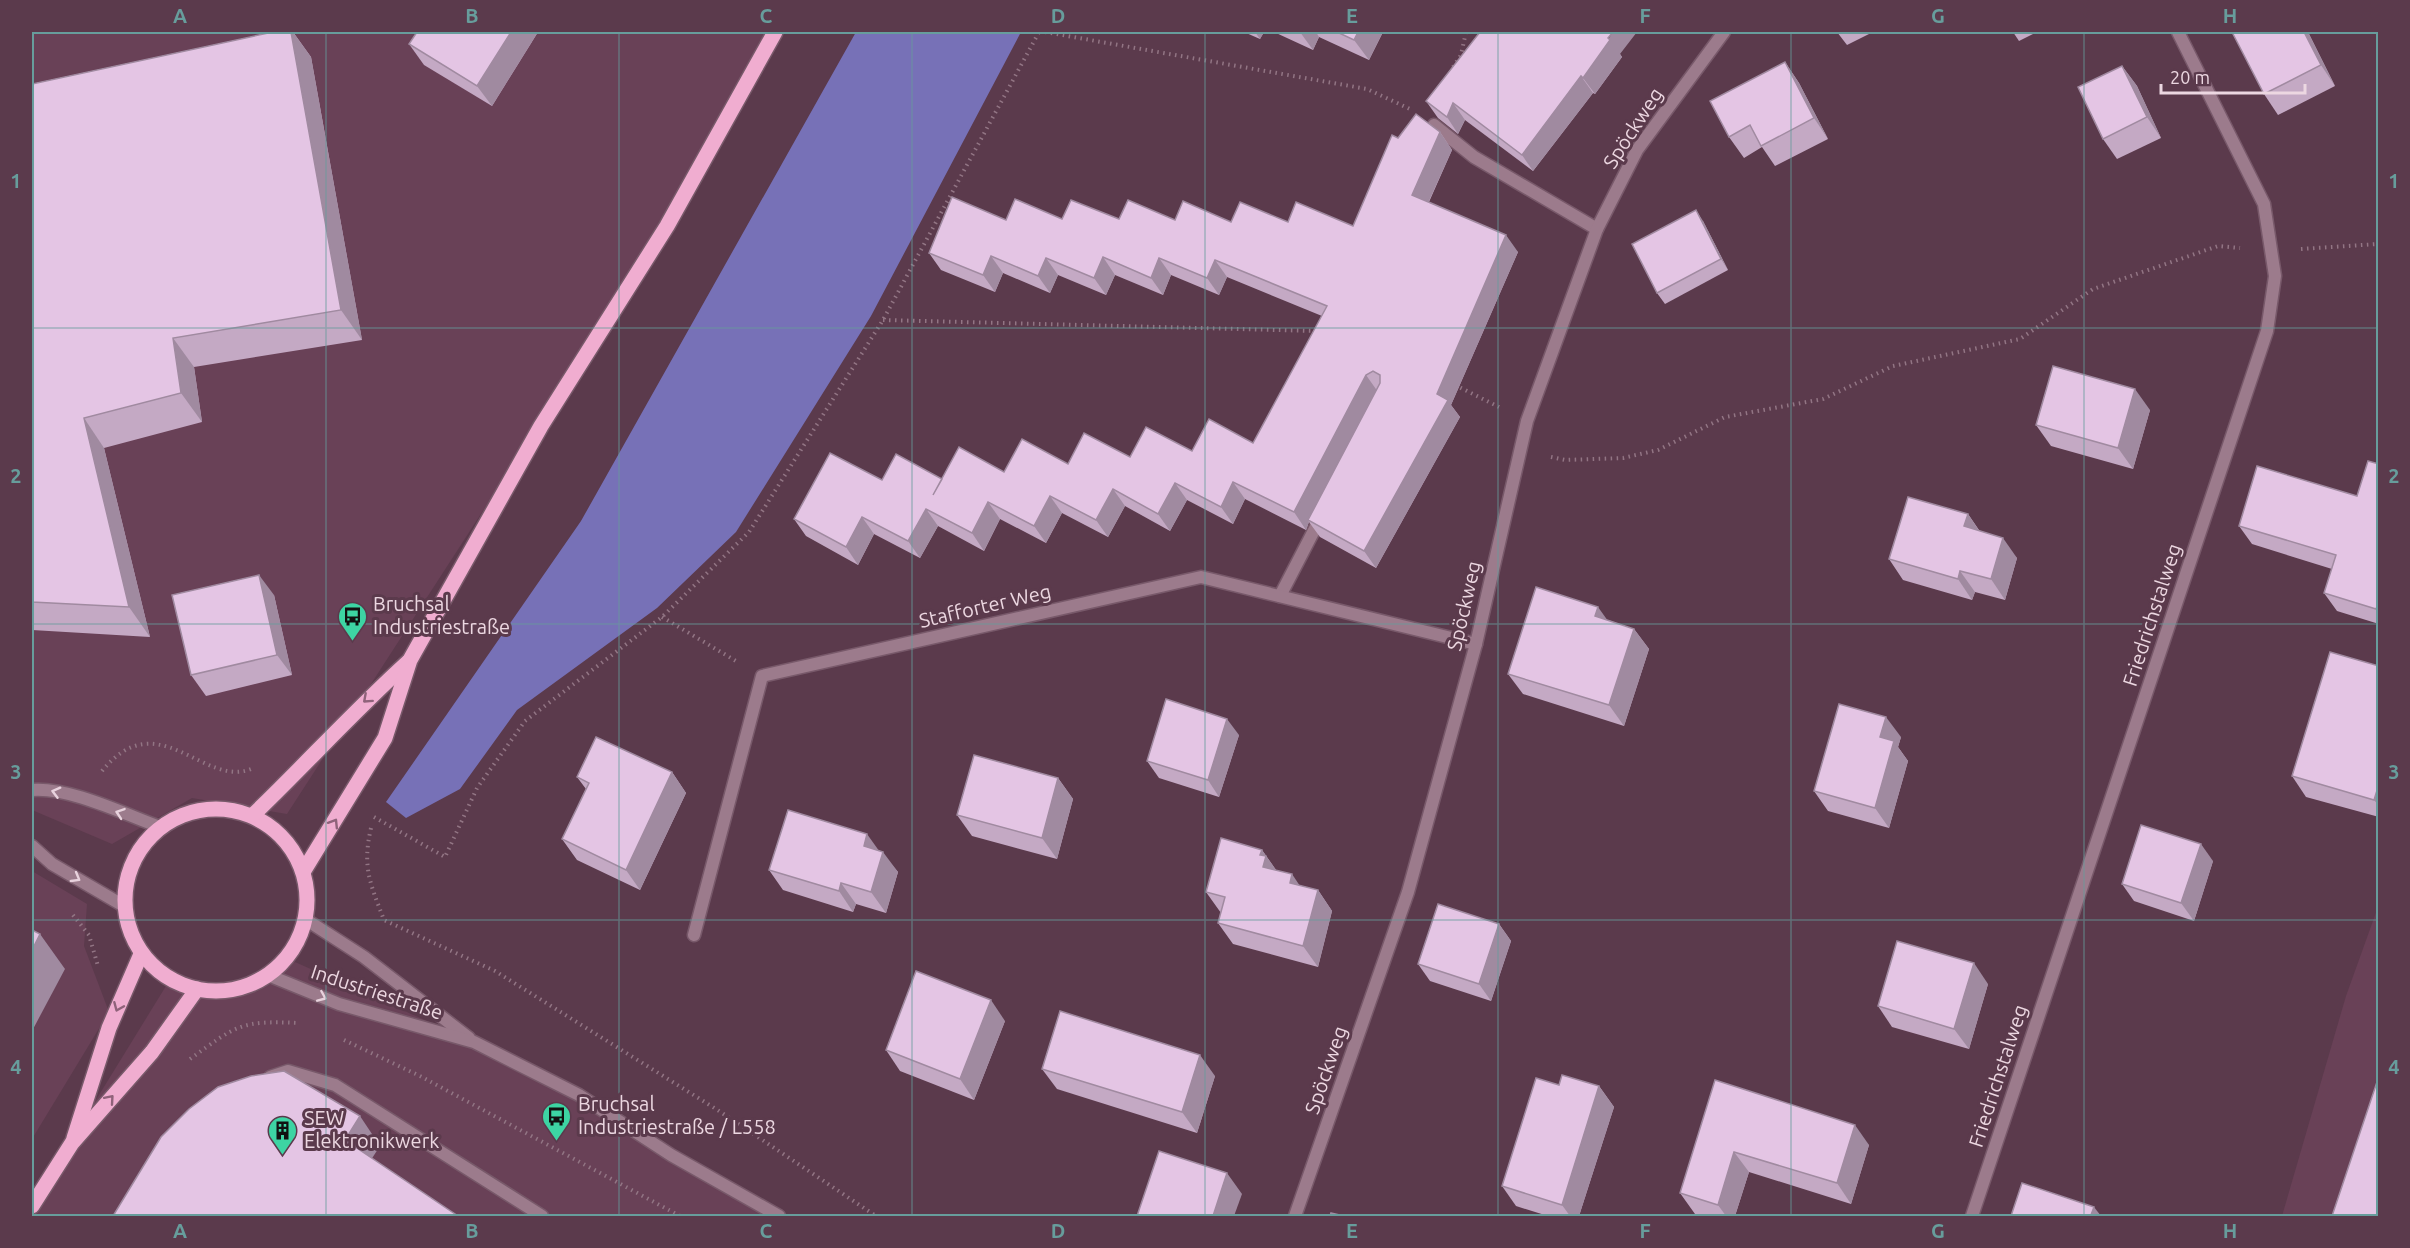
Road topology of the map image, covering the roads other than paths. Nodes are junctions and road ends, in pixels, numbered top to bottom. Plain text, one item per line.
1 (775, 32) edge
2 (1724, 32) edge
3 (2178, 32) edge
4 (1434, 125) edge
5 (1597, 229) junction
6 (1329, 501) edge
7 (1280, 596) junction
8 (1476, 644) junction
9 (410, 660) junction
10 (32, 790) edge
11 (253, 815) junction
12 (160, 827) junction
13 (32, 846) edge
14 (303, 872) junction
15 (124, 906) junction
16 (305, 918) junction
17 (694, 935) dead end
18 (141, 954) junction
19 (268, 975) junction
20 (197, 990) junction
21 (474, 1042) junction
22 (255, 1081) edge
23 (72, 1143) junction
24 (32, 1206) edge
25 (542, 1216) edge
26 (779, 1216) edge
27 (1295, 1216) edge
28 (1972, 1216) edge

1 - 9 main road
2 - 5 street, Spöckweg
3 - 28 street, Friedrichstalweg
4 - 5 street
5 - 8 street, Spöckweg
6 - 7 street
7 - 8 street, Stafforter Weg
7 - 17 street, Stafforter Weg
8 - 27 street, Spöckweg
9 -> 11 main road
14 -> 9 main road
12 -> 10 street
11 - 12 main road
11 - 14 main road
12 - 15 main road
13 -> 15 street
14 - 16 main road
15 - 18 main road
16 - 19 main road
16 - 21 street, Industriestraße
18 - 20 main road
18 -> 23 main road
19 - 20 main road
19 -> 21 street, Industriestraße
23 -> 20 main road
21 - 26 street, Industriestraße
22 - 25 street
23 - 24 main road

